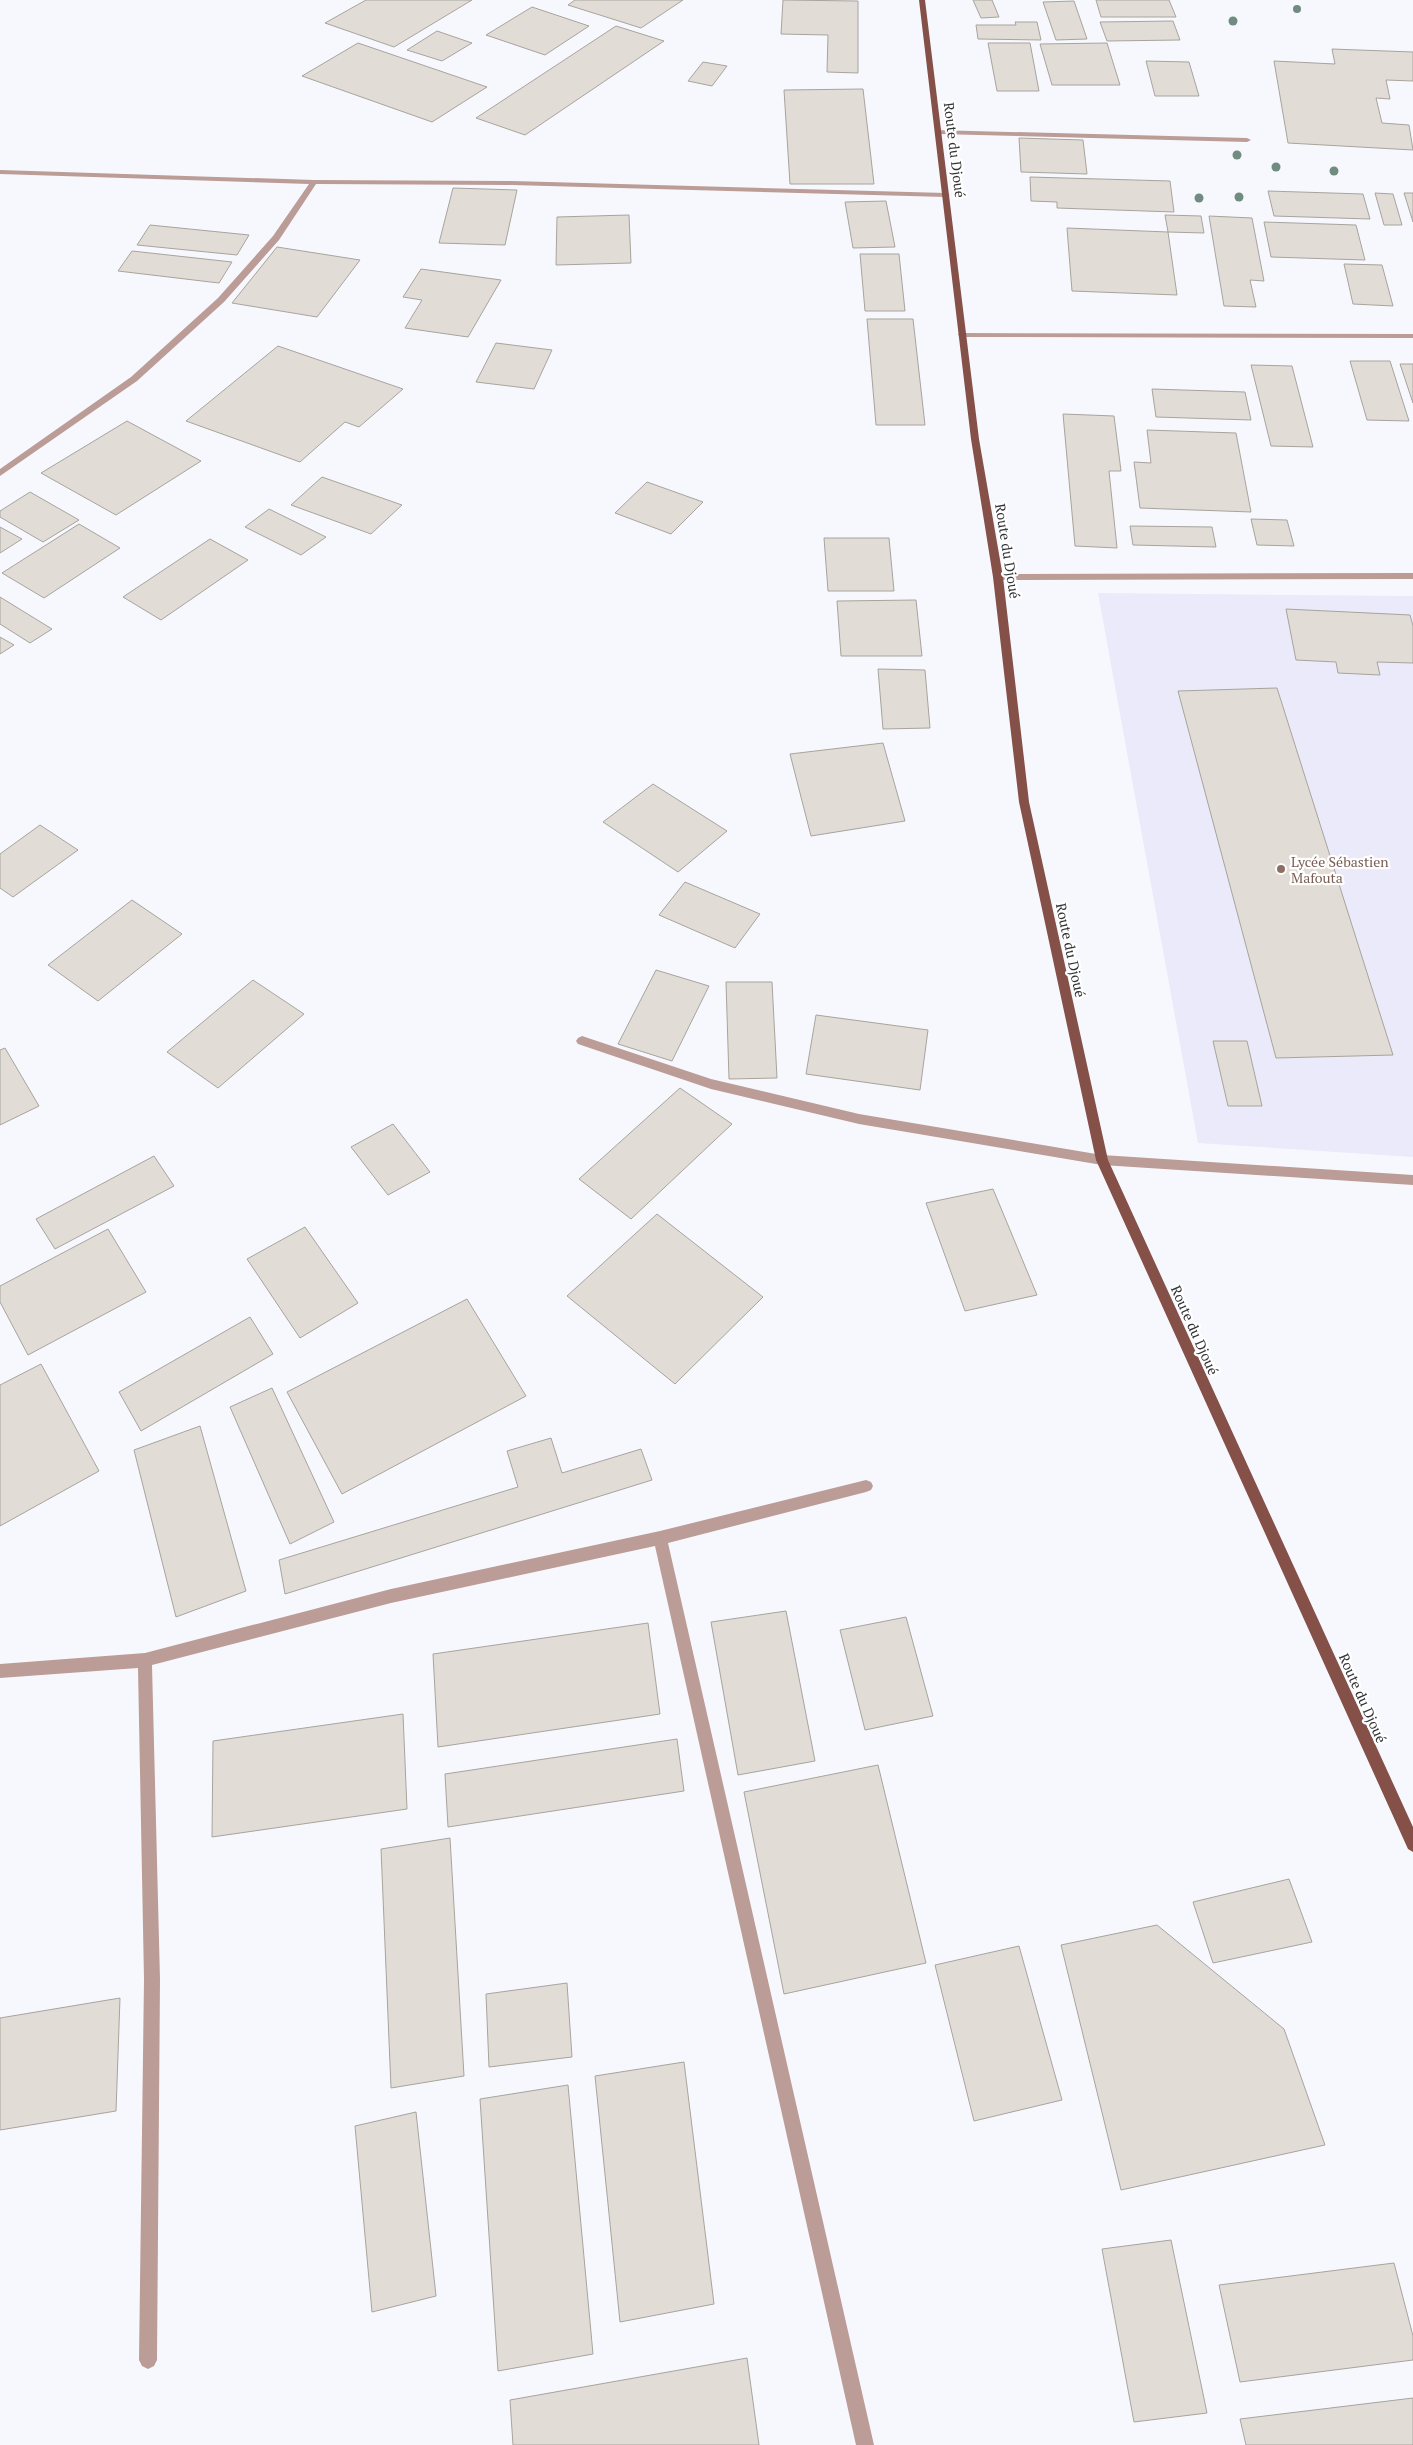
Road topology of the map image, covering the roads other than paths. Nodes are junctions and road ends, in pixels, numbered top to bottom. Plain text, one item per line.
1 (922, 0) edge
2 (938, 132) junction
3 (1247, 140) dead end
4 (0, 172) edge
5 (314, 182) junction
6 (946, 196) junction
7 (962, 335) junction
8 (1413, 336) edge
9 (0, 474) edge
10 (1413, 576) edge
11 (998, 578) junction
12 (582, 1041) dead end
13 (1102, 1160) junction
14 (1413, 1180) edge
15 (866, 1486) dead end
16 (660, 1538) junction
17 (145, 1660) junction
18 (0, 1671) edge
19 (1413, 1844) edge
20 (148, 2360) dead end
21 (865, 2445) edge

1 - 2 main road, Route du Djoué
2 - 3 street
2 - 6 main road, Route du Djoué
4 - 5 street
5 - 6 street
5 - 9 street
6 - 7 main road, Route du Djoué
7 - 8 street
7 - 11 main road, Route du Djoué
10 - 11 street
11 - 13 main road, Route du Djoué
12 - 13 street
13 - 14 street
13 - 19 main road, Route du Djoué
15 - 16 street
16 - 17 street
16 - 21 street
17 - 18 street
17 - 20 street

